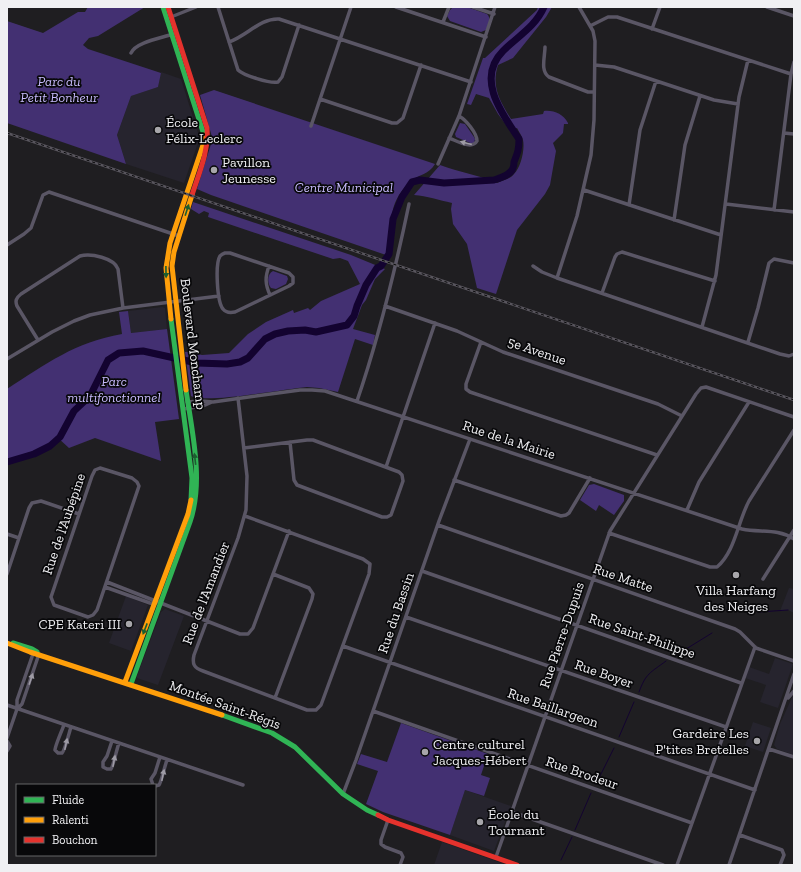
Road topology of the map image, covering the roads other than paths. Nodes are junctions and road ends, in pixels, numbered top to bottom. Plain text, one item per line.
1 (163, 7) edge
2 (168, 7) edge
3 (196, 7) edge
4 (218, 7) edge
5 (351, 7) edge
6 (398, 7) edge
7 (449, 7) edge
8 (473, 7) edge
9 (496, 7) edge
10 (579, 7) edge
11 (660, 7) edge
12 (767, 7) edge
13 (494, 14) junction
14 (794, 16) edge
15 (169, 17) junction
16 (443, 22) junction
17 (299, 25) junction
18 (590, 26) junction
19 (652, 29) junction
20 (174, 34) junction
21 (486, 37) junction
22 (340, 39) junction
23 (229, 42) junction
24 (545, 47) dead end
25 (131, 53) dead end
26 (748, 60) junction
27 (794, 62) edge
28 (420, 65) junction
29 (595, 65) junction
30 (791, 74) junction
31 (656, 81) junction
32 (471, 82) junction
33 (594, 92) junction
34 (700, 96) junction
35 (320, 99) junction
36 (738, 104) junction
37 (459, 116) junction
38 (312, 126) dead end
39 (784, 133) junction
40 (794, 134) edge
41 (449, 138) junction
42 (438, 164) dead end
43 (584, 190) junction
44 (409, 204) dead end
45 (726, 204) junction
46 (629, 205) junction
47 (774, 210) junction
48 (794, 212) edge
49 (674, 220) junction
50 (173, 234) junction
51 (721, 235) junction
52 (179, 236) junction
53 (7, 245) edge
54 (794, 263) edge
55 (269, 266) junction
56 (533, 266) dead end
57 (557, 278) junction
58 (715, 282) junction
59 (602, 294) junction
60 (270, 295) junction
61 (219, 296) junction
62 (169, 302) junction
63 (175, 302) junction
64 (385, 306) junction
65 (123, 308) junction
66 (435, 323) junction
67 (702, 327) junction
68 (38, 340) junction
69 (481, 342) junction
70 (748, 342) junction
71 (794, 354) edge
72 (7, 359) edge
73 (238, 398) junction
74 (357, 401) junction
75 (182, 402) junction
76 (188, 402) junction
77 (213, 402) junction
78 (749, 402) junction
79 (189, 408) junction
80 (183, 409) junction
81 (403, 416) junction
82 (682, 416) junction
83 (794, 417) edge
84 (794, 430) edge
85 (470, 438) junction
86 (290, 442) junction
87 (244, 448) junction
88 (657, 455) junction
89 (386, 467) junction
90 (590, 478) junction
91 (454, 480) junction
92 (634, 493) junction
93 (687, 510) junction
94 (78, 514) junction
95 (245, 516) junction
96 (438, 525) junction
97 (738, 527) junction
98 (794, 530) edge
99 (289, 531) junction
100 (609, 533) junction
101 (7, 534) edge
102 (790, 536) junction
103 (19, 538) junction
104 (794, 539) edge
105 (422, 571) junction
106 (7, 574) edge
107 (273, 574) junction
108 (593, 579) junction
109 (763, 579) dead end
110 (107, 582) junction
111 (105, 587) junction
112 (155, 602) junction
113 (161, 604) junction
114 (406, 616) junction
115 (207, 621) junction
116 (577, 625) junction
117 (7, 642) edge
118 (342, 646) junction
119 (755, 647) junction
120 (34, 651) junction
121 (40, 654) junction
122 (794, 661) edge
123 (390, 663) junction
124 (561, 671) junction
125 (794, 674) edge
126 (128, 683) junction
127 (741, 683) junction
128 (794, 691) edge
129 (275, 698) junction
130 (786, 700) junction
131 (7, 705) edge
132 (17, 709) junction
133 (373, 712) junction
134 (545, 717) junction
135 (64, 725) junction
136 (71, 727) junction
137 (726, 728) junction
138 (7, 738) edge
139 (7, 741) edge
140 (112, 741) junction
141 (119, 743) junction
142 (769, 749) junction
143 (7, 751) edge
144 (160, 757) junction
145 (794, 757) edge
146 (167, 760) junction
147 (528, 766) junction
148 (709, 774) junction
149 (154, 784) edge
150 (156, 785) edge
151 (243, 785) dead end
152 (755, 790) junction
153 (343, 794) junction
154 (512, 812) junction
155 (388, 820) junction
156 (692, 823) junction
157 (740, 835) junction
158 (496, 857) junction
159 (510, 864) edge
160 (400, 865) edge
161 (517, 865) edge
162 (663, 865) edge
163 (677, 865) edge
164 (729, 865) edge
165 (780, 865) edge

1 - 15 street, Boulevard Monchamp
2 - 15 street, Boulevard Monchamp
3 - 15 street
4 - 23 street
5 - 22 street
6 - 16 street
7 - 16 street
8 - 13 street
9 - 13 street
10 - 18 street
11 - 19 street
12 - 14 street
13 - 21 street
15 - 20 street, Boulevard Monchamp
16 - 21 street
17 - 22 street
17 - 23 street
17 - 23 street
18 - 19 street
18 - 29 street
19 - 26 street
20 - 25 street
20 - 50 street, Boulevard Monchamp
52 -> 20 street, Boulevard Monchamp
21 - 32 street
22 - 28 street
22 - 35 street
24 - 33 street
26 - 30 street
26 - 36 street
27 - 30 street
28 - 32 street
28 - 35 street
29 - 31 street
29 - 33 street
30 - 39 street
31 - 34 street
31 - 46 street
32 - 37 street
33 - 43 street
34 - 36 street
34 - 49 street
35 - 38 street
36 - 45 street
37 - 41 street
37 -> 41 street
39 - 40 street
39 - 47 street
41 - 42 street
43 - 46 street
43 - 57 street
44 - 64 street
45 - 47 street
45 - 51 street
46 - 49 street
47 - 48 street
49 - 51 street
50 - 52 street
50 - 53 street
50 -> 62 street, Boulevard Monchamp
51 - 58 street
52 - 63 street, Boulevard Monchamp
54 - 70 street
55 - 60 street
55 - 60 street
55 - 61 street
56 - 57 street
57 - 59 street
58 - 59 street
58 - 67 street
59 - 67 street
60 - 61 street
61 - 63 street
62 - 63 street
62 - 65 street
62 - 75 street, Boulevard Monchamp
63 - 76 street, Boulevard Monchamp
64 - 66 street, 5e Avenue
64 - 74 street
65 - 68 street
65 - 68 street
66 - 69 street, 5e Avenue
66 - 81 street
67 - 70 street
68 - 72 street
69 - 82 street, 5e Avenue
69 - 88 street
70 - 71 street
73 - 74 street, Rue de la Mairie
73 - 77 street, Rue de la Mairie
73 - 87 street, Rue de l'Amandier
74 - 81 street, Rue de la Mairie
75 - 76 street, Rue de la Mairie
75 - 80 street, Boulevard Monchamp
76 - 77 street, Rue de la Mairie
76 - 79 street, Boulevard Monchamp
77 - 79 street, Rue de la Mairie
78 - 82 street, Rue Pierre-Dupuis
78 - 83 street
78 - 93 street
79 - 80 street, Rue de la Mairie
113 -> 79 street, Boulevard Monchamp
80 - 112 street, Boulevard Monchamp
81 - 85 street, Rue de la Mairie
81 - 89 street
82 - 88 street, Rue Pierre-Dupuis
84 - 97 street
85 - 90 street, Rue de la Mairie
85 - 91 street, Rue du Bassin
86 - 87 street
86 - 89 street
86 - 89 street
87 - 95 street, Rue de l'Amandier
88 - 92 street, Rue Pierre-Dupuis
90 - 91 street
90 - 92 street, Rue de la Mairie
91 - 96 street, Rue du Bassin
92 - 93 street, Rue de la Mairie
92 - 100 street, Rue Pierre-Dupuis
93 - 97 street, Rue de la Mairie
94 - 103 street
94 - 110 street, Rue de l'Aubépine
94 - 111 street, Rue de l'Aubépine
95 - 99 street
95 - 115 street, Rue de l'Amandier
96 - 105 street, Rue du Bassin
96 - 108 street, Rue Matte
97 - 100 street
97 - 102 street, Rue de la Mairie
98 - 102 street
99 - 107 street
99 - 118 street
100 - 108 street, Rue Pierre-Dupuis
101 - 103 street
102 - 104 street, Rue de la Mairie
102 - 109 street
103 - 106 street
105 - 114 street, Rue du Bassin
105 - 116 street, Rue Saint-Philippe
107 - 115 street
107 - 129 street
108 - 116 street, Rue Pierre-Dupuis
108 - 119 street, Rue Matte
110 - 111 street, Rue de l'Aubépine
110 - 112 street
111 - 112 street
112 - 113 street
112 -> 126 street, Boulevard Monchamp
113 - 115 street
113 - 126 street, Boulevard Monchamp
114 - 123 street, Rue du Bassin
114 - 124 street, Rue Boyer
115 - 129 street, Rue de l'Amandier
116 - 124 street, Rue Pierre-Dupuis
116 - 127 street, Rue Saint-Philippe
117 - 120 street, Montée Saint-Régis
118 - 123 street, Rue Baillargeon
118 - 129 street, Rue de l'Amandier
119 - 122 street, Rue Matte
119 - 127 street
120 - 121 street, Montée Saint-Régis
120 - 132 street
121 - 126 street, Montée Saint-Régis
132 -> 121 street
123 - 133 street, Rue du Bassin
123 - 134 street, Rue Baillargeon
124 - 134 street, Rue Pierre-Dupuis
124 - 137 street, Rue Boyer
125 - 130 street
126 - 153 street, Montée Saint-Régis
127 - 137 street
128 - 130 street
130 - 142 street
131 - 132 street
132 - 135 street
132 - 138 street
133 - 147 street, Rue Brodeur
133 - 153 street, Rue du Bassin
134 - 147 street, Rue Pierre-Dupuis
134 - 148 street, Rue Baillargeon
135 - 136 street
135 -> 136 street
136 - 140 street
137 - 148 street
139 - 143 street
140 - 141 street
140 -> 141 street
141 - 144 street
142 - 145 street
142 - 152 street
144 - 146 street
144 - 149 street
150 -> 146 street
146 - 151 street
147 - 154 street, Rue Pierre-Dupuis
147 - 156 street, Rue Brodeur
148 - 152 street, Rue Baillargeon
148 - 156 street
152 - 157 street
153 - 155 street, Montée Saint-Régis
154 - 158 street, Rue Pierre-Dupuis
154 - 162 street
155 - 158 street, Montée Saint-Régis
155 - 160 street
156 - 163 street
157 - 164 street
157 - 165 street
158 - 159 street, Montée Saint-Régis
159 - 161 street, Montée Saint-Régis

